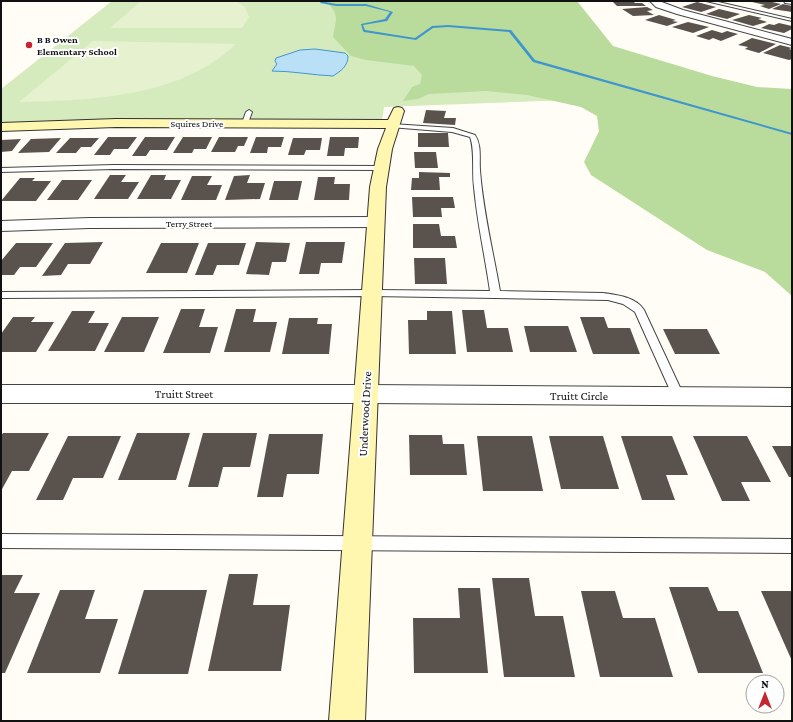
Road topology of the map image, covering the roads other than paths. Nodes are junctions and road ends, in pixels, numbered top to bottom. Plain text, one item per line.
1 (654, 1) edge
2 (708, 1) edge
3 (788, 1) edge
4 (792, 2) edge
5 (792, 20) edge
6 (792, 42) edge
7 (394, 120) junction
8 (1, 127) edge
9 (381, 168) junction
10 (1, 170) edge
11 (376, 222) junction
12 (1, 226) edge
13 (372, 293) junction
14 (1, 295) edge
15 (496, 295) junction
16 (1, 394) edge
17 (366, 394) junction
18 (678, 396) junction
19 (792, 397) edge
20 (1, 541) edge
21 (358, 543) junction
22 (792, 546) edge
23 (347, 721) edge

1 - 6 street
2 - 5 lane
3 - 4 street
7 - 8 street, Squires Drive
7 - 9 street, Underwood Drive
7 - 15 lane
9 - 10 lane
9 - 11 street, Underwood Drive
11 - 12 street, Terry Street
11 - 13 street, Underwood Drive
13 - 14 lane
13 - 15 lane
13 - 17 street, Underwood Drive
15 - 18 lane
16 - 17 street, Truitt Street
17 - 18 street, Truitt Circle
17 - 21 street, Underwood Drive
18 - 19 street, Truitt Circle
20 - 21 lane
21 - 22 lane
21 - 23 street, Underwood Drive

